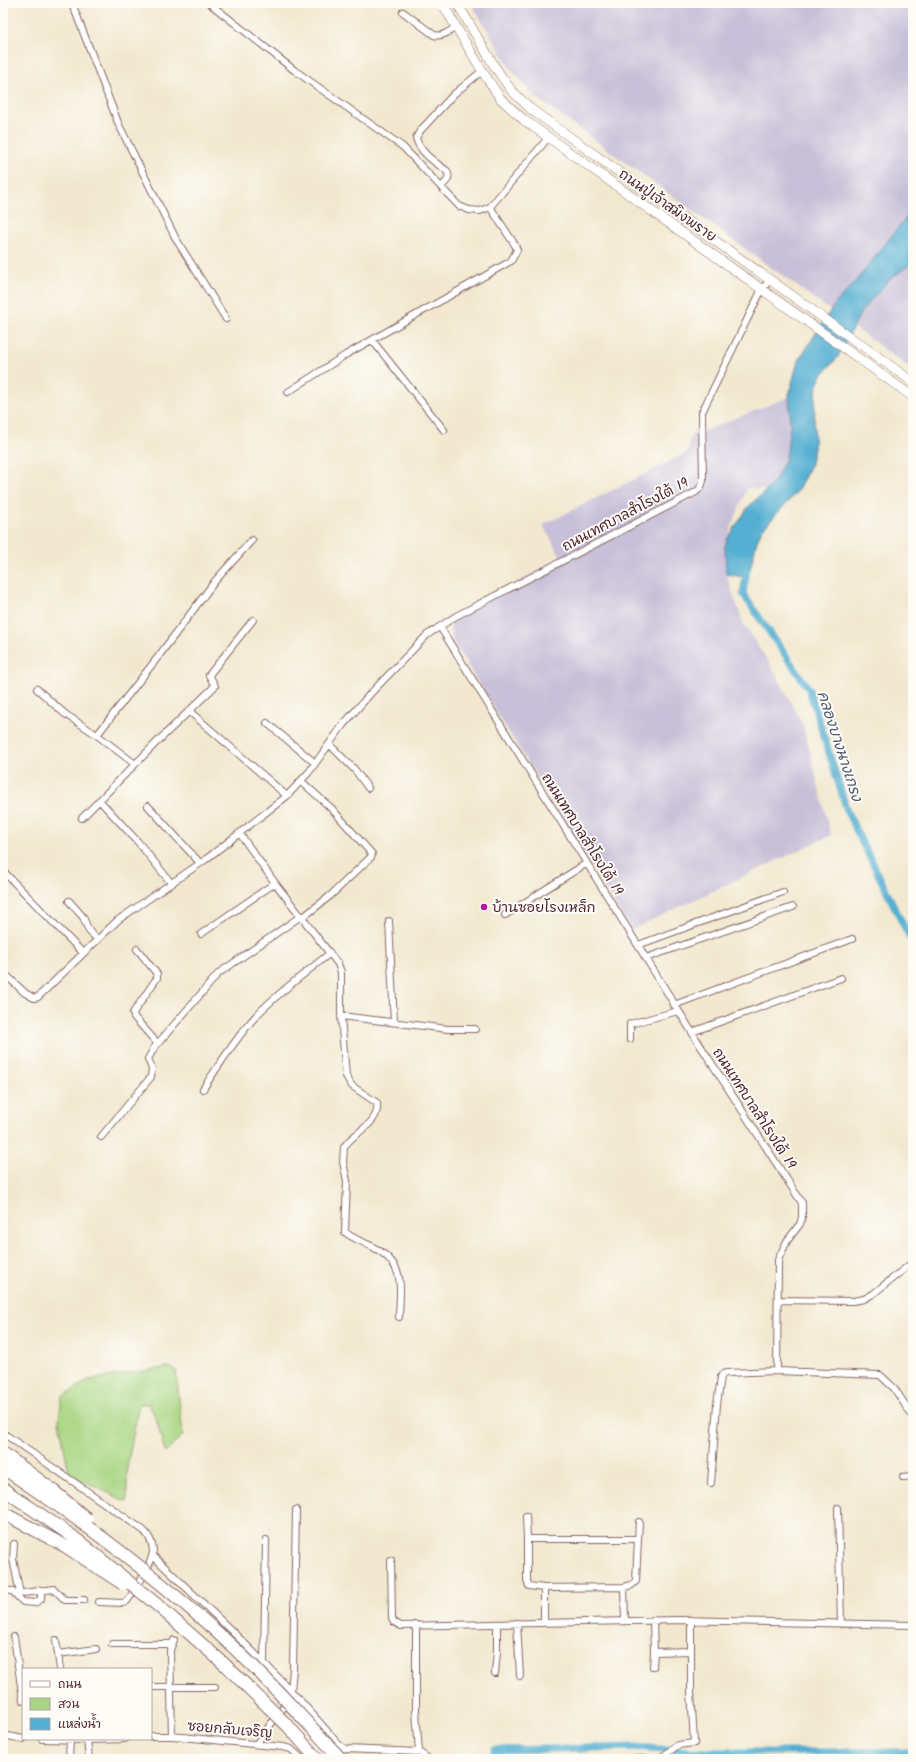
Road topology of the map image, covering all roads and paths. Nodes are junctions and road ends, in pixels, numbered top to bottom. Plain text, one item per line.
1 (72, 3) edge
2 (209, 3) edge
3 (442, 3) edge
4 (457, 3) edge
5 (403, 12) dead end
6 (456, 27) junction
7 (482, 71) junction
8 (548, 138) junction
9 (441, 187) junction
10 (490, 207) junction
11 (770, 280) junction
12 (762, 289) junction
13 (226, 319) dead end
14 (372, 340) junction
15 (913, 382) edge
16 (288, 392) dead end
17 (913, 398) edge
18 (444, 430) dead end
19 (252, 540) dead end
20 (253, 620) dead end
21 (440, 627) junction
22 (37, 689) dead end
23 (190, 711) junction
24 (267, 723) dead end
25 (97, 735) junction
26 (329, 744) junction
27 (315, 763) junction
28 (135, 764) junction
29 (301, 781) junction
30 (368, 788) dead end
31 (287, 796) junction
32 (100, 800) junction
33 (148, 806) dead end
34 (82, 818) dead end
35 (240, 834) junction
36 (200, 863) junction
37 (587, 863) junction
38 (3, 871) edge
39 (275, 883) junction
40 (172, 884) junction
41 (783, 892) dead end
42 (69, 901) dead end
43 (793, 907) dead end
44 (505, 915) dead end
45 (302, 917) junction
46 (389, 921) dead end
47 (201, 934) dead end
48 (852, 939) dead end
49 (98, 940) junction
50 (638, 945) junction
51 (137, 949) dead end
52 (83, 953) junction
53 (330, 954) junction
54 (646, 958) junction
55 (3, 972) edge
56 (841, 978) dead end
57 (674, 1004) junction
58 (678, 1010) junction
59 (341, 1016) junction
60 (394, 1022) junction
61 (475, 1029) dead end
62 (692, 1032) junction
63 (630, 1039) dead end
64 (157, 1043) junction
65 (203, 1089) dead end
66 (101, 1137) dead end
67 (913, 1262) edge
68 (778, 1300) junction
69 (399, 1317) dead end
70 (777, 1372) junction
71 (913, 1416) edge
72 (3, 1432) edge
73 (3, 1453) edge
74 (3, 1468) edge
75 (913, 1476) edge
76 (903, 1477) dead end
77 (711, 1483) dead end
78 (3, 1489) edge
79 (838, 1508) dead end
80 (296, 1510) dead end
81 (3, 1513) edge
82 (526, 1516) dead end
83 (639, 1522) dead end
84 (527, 1539) junction
85 (638, 1539) junction
86 (266, 1540) dead end
87 (14, 1544) dead end
88 (153, 1556) junction
89 (390, 1560) dead end
90 (151, 1577) junction
91 (624, 1587) junction
92 (544, 1588) junction
93 (3, 1590) edge
94 (41, 1590) junction
95 (17, 1594) junction
96 (84, 1600) dead end
97 (99, 1602) dead end
98 (156, 1604) junction
99 (653, 1620) junction
100 (691, 1620) junction
101 (625, 1621) junction
102 (517, 1623) junction
103 (544, 1623) junction
104 (497, 1624) junction
105 (841, 1624) junction
106 (416, 1625) junction
107 (913, 1626) edge
108 (14, 1637) dead end
109 (56, 1640) dead end
110 (112, 1644) dead end
111 (96, 1649) dead end
112 (691, 1651) junction
113 (654, 1652) junction
114 (58, 1654) junction
115 (264, 1662) junction
116 (653, 1667) dead end
117 (60, 1668) edge
118 (495, 1673) dead end
119 (520, 1676) dead end
120 (215, 1686) dead end
121 (152, 1687) edge
122 (171, 1687) junction
123 (292, 1691) junction
124 (22, 1693) edge
125 (3, 1722) edge
126 (3, 1726) edge
127 (3, 1735) edge
128 (152, 1736) edge
129 (172, 1736) junction
130 (22, 1739) edge
131 (70, 1740) edge
132 (87, 1740) edge
133 (256, 1744) junction
134 (419, 1752) junction
135 (69, 1759) edge
136 (89, 1759) edge
137 (302, 1759) edge
138 (317, 1759) edge
139 (341, 1759) edge
140 (429, 1759) edge
141 (613, 1759) edge

1 - 13 street
2 - 9 street
3 - 6 main road, ถนนปู่เจ้าสมิงพราย
4 - 11 main road, ถนนปู่เจ้าสมิงพราย
5 - 6 street
6 - 7 main road, ถนนปู่เจ้าสมิงพราย
7 - 8 main road, ถนนปู่เจ้าสมิงพราย
7 - 9 street
8 - 10 street
8 - 12 main road, ถนนปู่เจ้าสมิงพราย
9 - 10 street
10 - 14 street
11 - 12 street
11 - 15 main road, ถนนปู่เจ้าสมิงพราย
12 - 17 main road, ถนนปู่เจ้าสมิงพราย
12 - 21 street, ถนนเทศบาลสำโรงใต้ 19
14 - 16 street
14 - 18 street
19 - 25 street
20 - 23 street
21 - 26 street
21 - 37 street, ถนนเทศบาลสำโรงใต้ 19
22 - 25 street
23 - 28 street
23 - 31 street
24 - 27 street
25 - 28 street
26 - 27 street
26 - 30 street
27 - 29 street
28 - 32 street
29 - 31 street
29 - 45 street
31 - 35 street
32 - 34 street
32 - 40 street
33 - 36 street
35 - 36 street
35 - 39 street
36 - 40 street
37 - 44 street
37 - 50 street, ถนนเทศบาลสำโรงใต้ 19
38 - 52 street
39 - 45 street
39 - 47 street
40 - 49 street
41 - 50 street
42 - 49 street
43 - 54 street
45 - 53 street
45 - 64 street
46 - 60 street
48 - 57 street
49 - 52 street
50 - 54 street, ถนนเทศบาลสำโรงใต้ 19
51 - 64 street
52 - 55 street
53 - 59 street
53 - 65 street
54 - 57 street, ถนนเทศบาลสำโรงใต้ 19
56 - 62 street
57 - 58 street, ถนนเทศบาลสำโรงใต้ 19
58 - 62 street, ถนนเทศบาลสำโรงใต้ 19
58 - 63 street
59 - 60 street
59 - 69 street
60 - 61 street
62 - 68 street, ถนนเทศบาลสำโรงใต้ 19
64 - 66 street
67 - 68 street
68 - 70 street, ถนนเทศบาลสำโรงใต้ 19
70 - 71 street
70 - 77 street
72 - 88 street
73 - 90 highway, bridge
74 - 90 highway, bridge
75 - 76 street
78 - 98 highway, bridge
79 - 105 street
80 - 123 street
81 - 98 highway, bridge
82 - 84 street
83 - 85 street
84 - 85 street
84 - 92 street
85 - 91 street
86 - 115 street
87 - 95 street
88 - 97 street
88 - 115 street
89 - 106 street
90 - 139 highway, bridge
91 - 92 street
91 - 101 street
92 - 103 street
93 - 95 street
94 - 95 street
94 - 95 street
94 - 96 street
98 - 138 highway, bridge
99 - 100 street
99 - 101 street
99 - 113 street
100 - 105 street
100 - 112 street
101 - 103 street
102 - 103 street
102 - 104 street
102 - 119 street
104 - 106 street
104 - 118 street
105 - 107 street
106 - 134 street
108 - 124 street
109 - 114 street
110 - 122 street
111 - 114 street
112 - 113 street
112 - 141 street
113 - 116 street
114 - 117 street
115 - 123 street
120 - 122 street
121 - 122 street
122 - 129 street
123 - 133 street
123 - 134 street
125 - 126 street
127 - 130 street
128 - 129 street, ซอยกลับเจริญ
129 - 133 street, ซอยกลับเจริญ
131 - 135 street
132 - 136 street
133 - 137 street, ซอยกลับเจริญ
134 - 140 street

